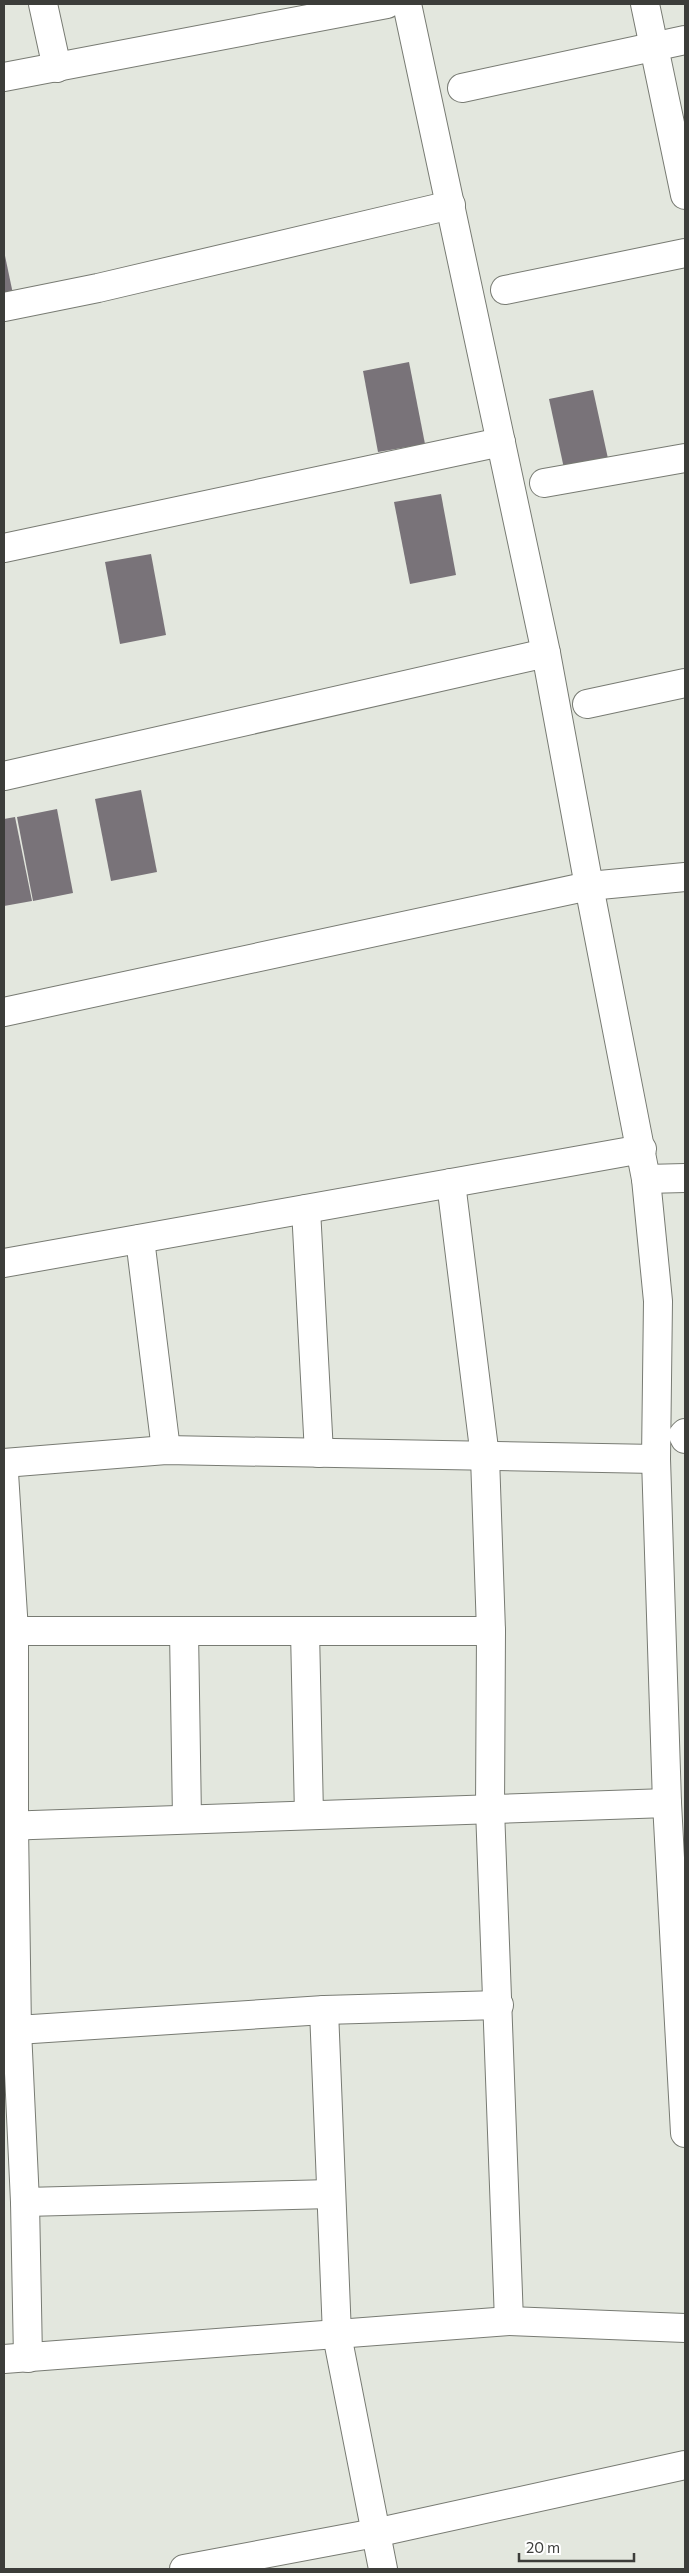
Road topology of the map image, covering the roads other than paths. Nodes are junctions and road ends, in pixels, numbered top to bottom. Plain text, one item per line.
1 (43, 4) edge
2 (387, 4) edge
3 (408, 4) edge
4 (645, 4) edge
5 (288, 13) edge
6 (685, 40) edge
7 (654, 46) junction
8 (57, 68) junction
9 (4, 77) edge
10 (462, 88) dead end
11 (685, 195) edge
12 (451, 205) junction
13 (685, 253) edge
14 (505, 290) dead end
15 (4, 307) edge
16 (501, 442) junction
17 (685, 458) edge
18 (544, 483) dead end
19 (4, 548) edge
20 (546, 653) junction
21 (685, 683) edge
22 (587, 704) dead end
23 (4, 776) edge
24 (685, 877) edge
25 (589, 886) junction
26 (4, 1012) edge
27 (642, 1149) junction
28 (685, 1178) edge
29 (646, 1179) junction
30 (451, 1183) junction
31 (306, 1209) junction
32 (140, 1239) junction
33 (4, 1263) edge
34 (685, 1433) edge
35 (685, 1439) edge
36 (166, 1450) junction
37 (319, 1453) junction
38 (485, 1457) junction
39 (656, 1459) junction
40 (4, 1463) edge
41 (4, 1473) edge
42 (14, 1631) junction
43 (184, 1631) junction
44 (305, 1631) junction
45 (490, 1631) junction
46 (667, 1803) junction
47 (490, 1809) junction
48 (309, 1815) junction
49 (187, 1819) junction
50 (9, 1826) edge
51 (499, 2005) junction
52 (324, 2010) junction
53 (17, 2030) junction
54 (685, 2133) edge
55 (331, 2194) junction
56 (25, 2202) junction
57 (509, 2321) junction
58 (685, 2328) edge
59 (337, 2335) junction
60 (16, 2359) edge
61 (685, 2465) edge
62 (375, 2533) junction
63 (184, 2569) edge
64 (383, 2569) edge

1 - 8 street
2 - 5 street
3 - 12 street
4 - 7 street
5 - 8 street
6 - 7 street
7 - 10 street
7 - 11 street
8 - 9 street
12 - 15 street
12 - 16 street
13 - 14 street
16 - 19 street
16 - 20 street
17 - 18 street
20 - 23 street
20 - 25 street
21 - 22 street
24 - 25 street
25 - 26 street
25 - 27 street
27 - 29 street
27 - 30 street
28 - 29 street
29 - 39 street
30 - 31 street
30 - 38 street
31 - 32 street
31 - 37 street
32 - 33 street
32 - 36 street
34 - 35 street
36 - 37 street
36 - 40 street
37 - 38 street
38 - 39 street
38 - 45 street
39 - 46 street
41 - 42 street
42 - 43 street
42 - 50 street
43 - 44 street
43 - 49 street
44 - 45 street
44 - 48 street
45 - 47 street
46 - 47 street
46 - 54 street
47 - 48 street
47 - 51 street
48 - 49 street
49 - 50 street
50 - 53 street
51 - 52 street
51 - 57 street
52 - 53 street
52 - 55 street
53 - 56 street
55 - 56 street
55 - 59 street
56 - 60 street
57 - 58 street
57 - 59 street
59 - 60 street
59 - 62 street
61 - 62 street
62 - 63 street
62 - 64 street

